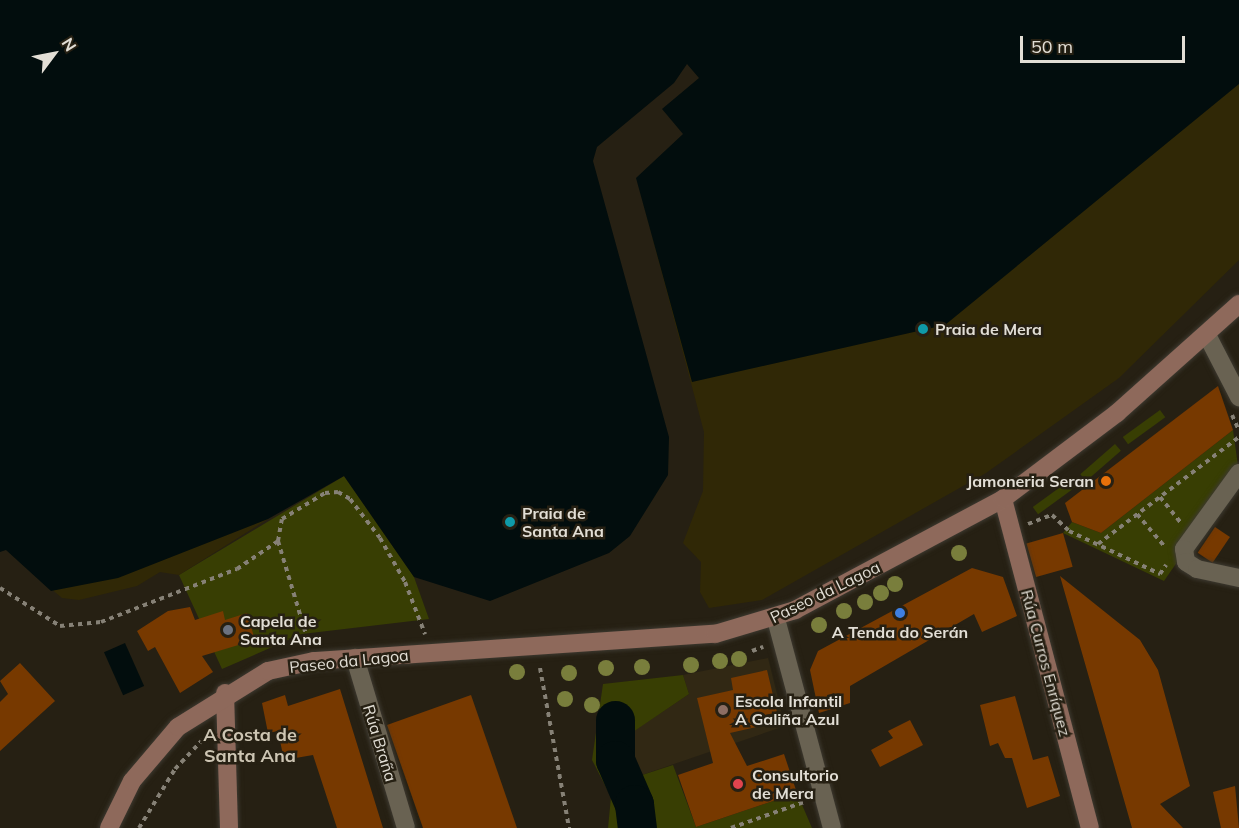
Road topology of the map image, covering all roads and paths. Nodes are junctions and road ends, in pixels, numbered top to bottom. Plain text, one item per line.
1 (1239, 304) edge
2 (1208, 337) junction
3 (1239, 397) edge
4 (1239, 437) edge
5 (1239, 473) edge
6 (1160, 497) junction
7 (1003, 499) junction
8 (1137, 514) junction
9 (1021, 526) dead end
10 (1187, 531) dead end
11 (278, 541) junction
12 (1098, 544) junction
13 (1180, 558) junction
14 (1239, 578) edge
15 (0, 588) edge
16 (776, 619) junction
17 (425, 634) dead end
18 (308, 641) dead end
19 (355, 658) junction
20 (540, 668) dead end
21 (225, 693) junction
22 (225, 718) junction
23 (814, 799) dead end
24 (109, 828) edge
25 (139, 828) edge
26 (229, 828) edge
27 (406, 828) edge
28 (569, 828) edge
29 (731, 828) edge
30 (832, 828) edge
31 (1090, 828) edge

1 - 2 main road, Paseo da Lagoa
2 - 3 street
2 - 7 main road, Paseo da Lagoa
4 - 6 path
5 - 13 street
6 - 8 path
6 - 10 path
7 - 16 main road, Paseo da Lagoa
7 - 31 main road, Rúa Curros Enríquez
8 - 12 path
8 - 13 path
9 - 12 path
11 - 15 path
11 - 17 path
11 - 18 path
12 - 13 path
13 - 14 street
16 - 19 main road, Paseo da Lagoa
16 - 30 street
19 - 21 main road, Paseo da Lagoa
19 - 27 street, Rúa Braña
20 - 28 path
21 - 22 main road
21 - 24 main road, Paseo da Lagoa
22 - 25 path
22 - 26 main road
23 - 29 path

